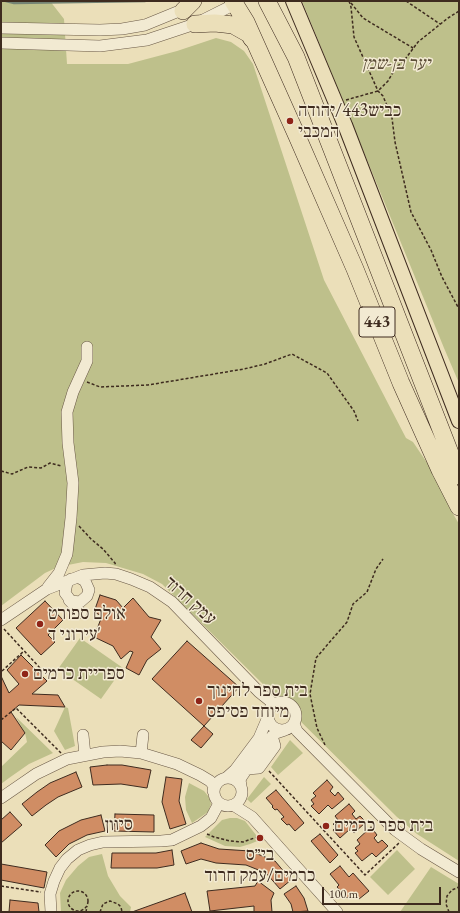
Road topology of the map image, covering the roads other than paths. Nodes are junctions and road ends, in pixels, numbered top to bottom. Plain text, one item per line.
1 (201, 1) edge
2 (267, 1) edge
3 (293, 1) edge
4 (235, 2) edge
5 (188, 6) edge
6 (195, 24) junction
7 (1, 28) edge
8 (1, 43) edge
9 (257, 46) junction
10 (88, 347) dead end
11 (459, 421) edge
12 (459, 476) edge
13 (459, 507) edge
14 (74, 578) junction
15 (47, 589) junction
16 (69, 600) junction
17 (81, 613) dead end
18 (1, 620) edge
19 (274, 704) junction
20 (268, 717) junction
21 (294, 724) junction
22 (285, 730) junction
23 (83, 735) dead end
24 (143, 735) dead end
25 (272, 736) junction
26 (141, 753) junction
27 (85, 755) junction
28 (247, 769) junction
29 (226, 778) junction
30 (241, 786) junction
31 (213, 791) junction
32 (1, 798) edge
33 (219, 803) junction
34 (233, 805) junction
35 (459, 872) edge
36 (51, 912) edge
37 (337, 912) edge

1 - 5 street
2 - 12 highway, 443
3 - 11 main road
4 - 6 street
4 - 9 highway, 443
5 - 7 street
6 - 8 street
6 - 9 highway
9 - 13 highway, 443
10 - 15 street
14 - 15 street, עמק חרוד
14 - 16 street
14 - 16 street
14 - 19 street, עמק חרוד
15 - 18 street, עמק חרוד
16 - 17 street
19 - 20 street
19 - 21 street
20 - 22 street
20 - 29 street
21 - 22 street
21 - 35 street
22 - 25 street
23 - 27 street
24 - 26 street
25 - 28 street
25 - 28 street
26 - 27 street
26 - 31 street
27 - 32 street
28 - 30 street
29 - 30 street
29 - 31 street
30 - 34 street
31 - 33 street
33 - 34 street
33 - 36 street, סיוון
34 - 37 street

